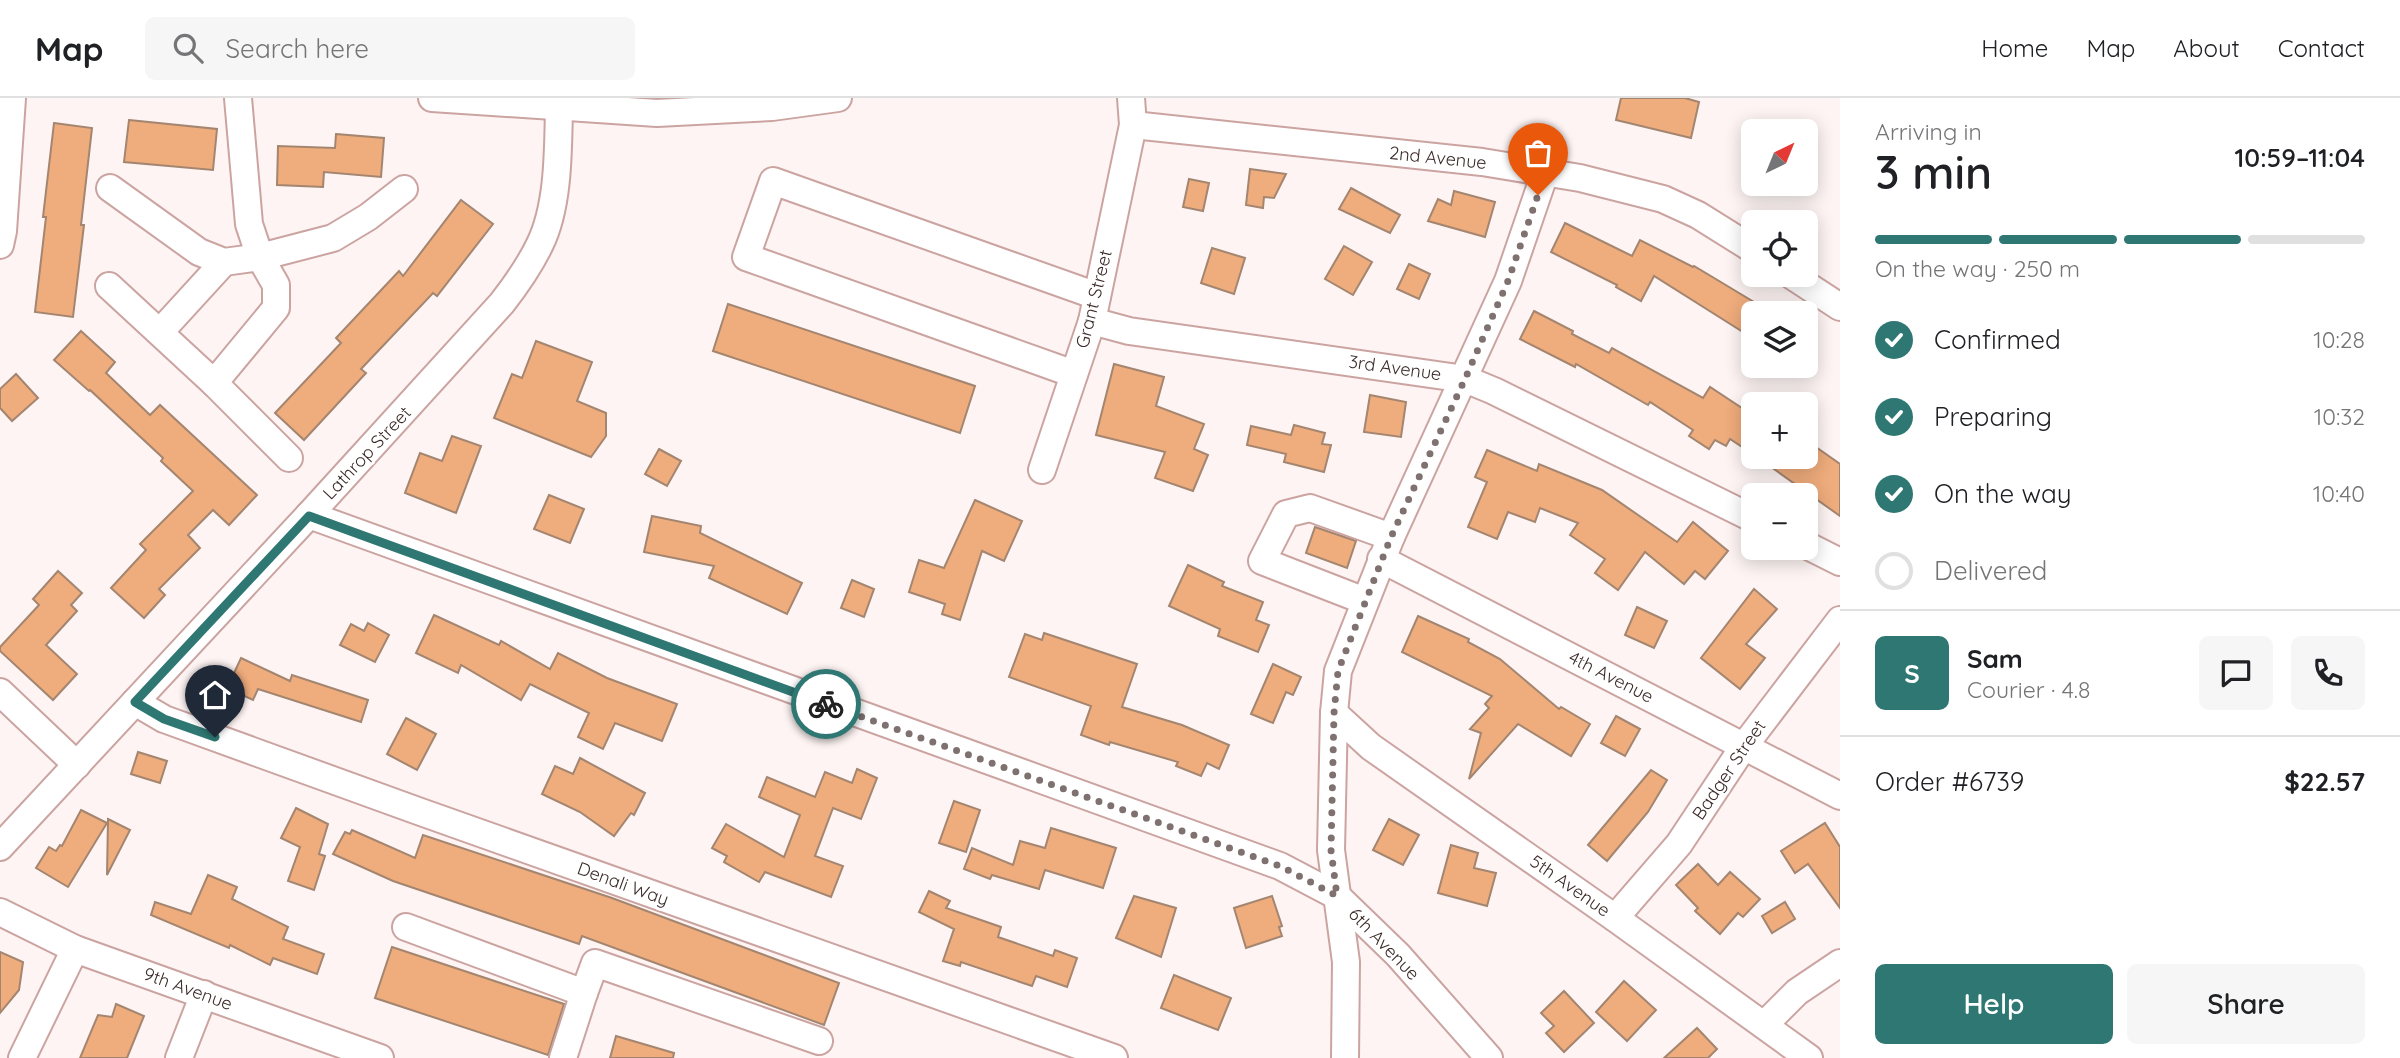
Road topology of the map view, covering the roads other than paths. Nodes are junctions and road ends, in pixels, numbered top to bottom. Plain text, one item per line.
1 (12, 98) edge
2 (238, 98) edge
3 (432, 98) edge
4 (1131, 98) edge
5 (832, 100) edge
6 (559, 106) junction
7 (1133, 125) junction
8 (1545, 173) junction
9 (110, 188) dead end
10 (404, 190) dead end
11 (1, 236) edge
12 (1741, 242) edge
13 (260, 257) junction
14 (224, 262) junction
15 (109, 286) dead end
16 (1809, 287) edge
17 (1840, 307) edge
18 (1095, 308) junction
19 (160, 332) junction
20 (1074, 374) junction
21 (1465, 379) junction
22 (214, 383) junction
23 (289, 458) dead end
24 (1042, 470) dead end
25 (1741, 513) edge
26 (309, 516) junction
27 (1386, 548) junction
28 (1818, 551) edge
29 (1840, 562) edge
30 (1365, 601) junction
31 (1840, 620) edge
32 (0, 692) edge
33 (135, 702) junction
34 (1334, 713) junction
35 (1744, 746) junction
36 (77, 765) junction
37 (1840, 796) edge
38 (0, 847) edge
39 (1337, 896) junction
40 (0, 912) edge
41 (1615, 918) junction
42 (406, 927) dead end
43 (75, 949) junction
44 (1840, 963) edge
45 (584, 993) junction
46 (204, 994) junction
47 (1764, 1025) junction
48 (819, 1041) dead end
49 (22, 1058) edge
50 (179, 1058) edge
51 (380, 1058) edge
52 (564, 1058) edge
53 (1114, 1058) edge
54 (1345, 1058) edge
55 (1489, 1058) edge
56 (1809, 1058) edge

1 - 11 street
2 - 13 street
3 - 6 street
4 - 7 street
5 - 6 street
6 - 26 street, Lathrop Street
7 - 8 street, 2nd Avenue
7 - 18 street, Grant Street
8 - 12 street, 2nd Avenue
8 - 21 street
9 - 14 street
10 - 13 street
13 - 14 street
13 - 22 street
14 - 19 street
15 - 19 street
16 - 17 street
18 - 20 street, Grant Street
18 - 20 street, 3rd Avenue
18 - 21 street, 3rd Avenue
19 - 22 street
20 - 24 street, Grant Street
21 - 25 street, 3rd Avenue
21 - 27 street
22 - 23 street
26 - 33 street, Lathrop Street
26 - 39 street, 6th Avenue
27 - 30 street
27 - 30 street, 4th Avenue
27 - 35 street, 4th Avenue
28 - 29 street
30 - 34 street
31 - 35 street, Badger Street
32 - 36 street
33 - 36 street, Lathrop Street
33 - 53 street, Denali Way
34 - 39 street
34 - 41 street, 5th Avenue
35 - 37 street, 4th Avenue
35 - 41 street, Badger Street
36 - 38 street, Lathrop Street
39 - 54 street
39 - 55 street, 6th Avenue
40 - 43 street, 9th Avenue
41 - 47 street, 5th Avenue
42 - 45 street
43 - 46 street, 9th Avenue
43 - 49 street
44 - 47 street
45 - 48 street
45 - 52 street
46 - 50 street
46 - 51 street, 9th Avenue
47 - 56 street, 5th Avenue

